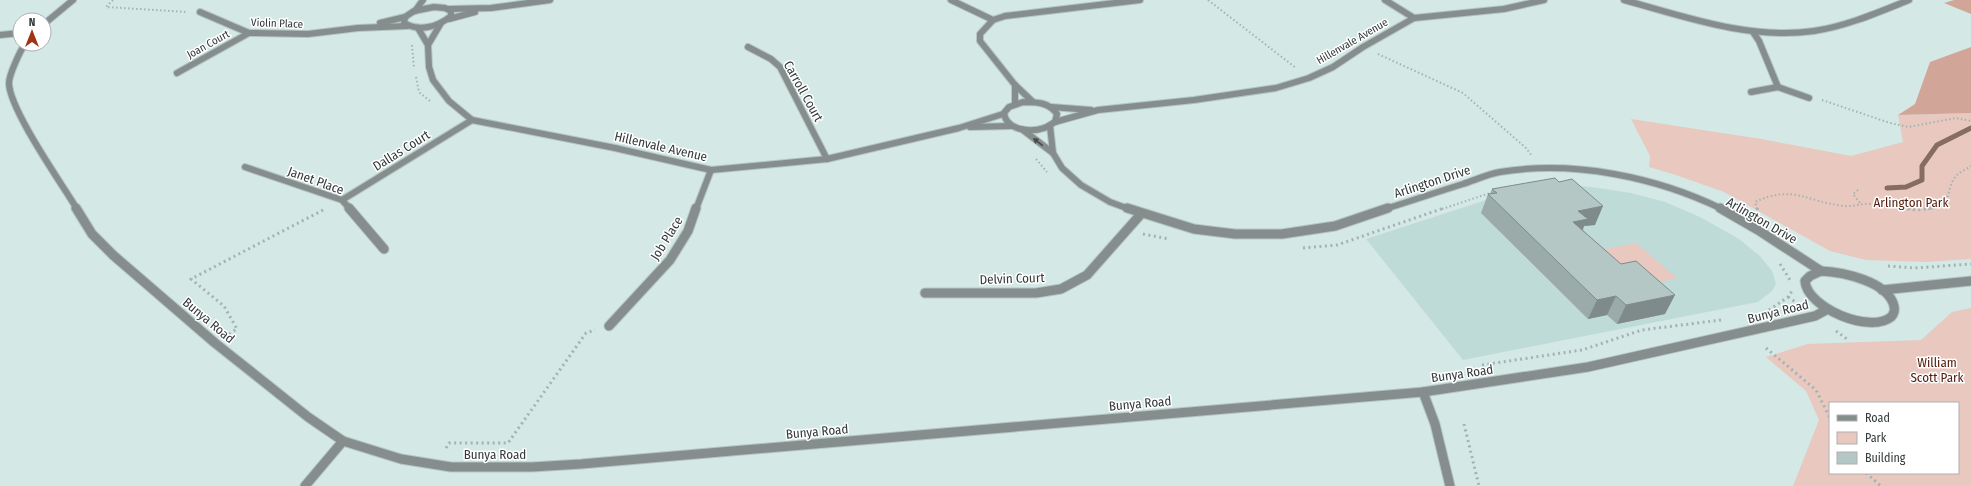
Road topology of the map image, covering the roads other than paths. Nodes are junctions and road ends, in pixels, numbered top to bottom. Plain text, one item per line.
1 (73, 0) edge
2 (423, 0) edge
3 (434, 0) edge
4 (550, 0) edge
5 (950, 0) edge
6 (1140, 0) edge
7 (1385, 0) edge
8 (1544, 0) edge
9 (1624, 0) edge
10 (1909, 0) edge
11 (434, 7) junction
12 (491, 8) junction
13 (449, 9) junction
14 (414, 11) junction
15 (200, 12) road end
16 (52, 17) edge
17 (405, 17) junction
18 (1414, 18) junction
19 (449, 19) junction
20 (993, 20) junction
21 (441, 23) junction
22 (407, 26) junction
23 (358, 28) junction
24 (418, 28) junction
25 (1754, 32) junction
26 (248, 33) junction
27 (12, 34) edge
28 (0, 35) edge
29 (428, 44) junction
30 (748, 47) dead end
31 (20, 52) edge
32 (177, 73) dead end
33 (1015, 85) junction
34 (1778, 87) junction
35 (1751, 92) dead end
36 (1809, 98) road end
37 (1033, 102) junction
38 (1014, 104) junction
39 (1051, 107) junction
40 (1098, 110) junction
41 (1003, 114) junction
42 (472, 120) junction
43 (1053, 124) junction
44 (1011, 126) junction
45 (959, 128) junction
46 (1023, 130) junction
47 (1053, 153) junction
48 (826, 159) junction
49 (245, 167) dead end
50 (711, 170) junction
51 (342, 200) junction
52 (1141, 214) junction
53 (384, 249) dead end
54 (1821, 271) junction
55 (1971, 281) edge
56 (1882, 290) junction
57 (925, 293) dead end
58 (1828, 309) junction
59 (609, 326) road end
60 (1423, 392) junction
61 (343, 441) junction
62 (305, 486) edge
63 (1450, 486) edge

1 - 16 street
2 - 14 street
3 - 11 street
4 - 12 street
5 - 20 street
6 - 20 street
7 - 18 street
8 - 18 street, Hillenvale Avenue
9 - 25 street
10 - 25 street
11 - 13 street
11 - 14 street
12 - 13 street
12 - 19 street
13 - 19 street
14 - 17 street
15 - 26 street, Violin Place
17 - 22 street
17 - 23 street, Violin Place
18 - 40 street, Hillenvale Avenue
19 - 21 street
20 - 33 street
21 - 24 street
21 - 29 street
22 - 23 street, Violin Place
22 - 24 street, Violin Place
23 - 26 street, Violin Place
24 - 29 street, Hillenvale Avenue
25 - 34 street
26 - 32 street, Joan Court
27 - 28 street
29 - 42 street, Hillenvale Avenue
30 - 48 street, Carroll Court
31 - 61 street, Bunya Road
33 - 37 street
33 - 38 street
34 - 35 street
34 - 36 street
37 - 38 street
37 - 39 street, Hillenvale Avenue
38 - 41 street
39 - 40 street, Hillenvale Avenue
39 - 43 street, Arlington Drive
40 - 43 street, Hillenvale Avenue
41 - 44 street
41 - 45 street, Hillenvale Avenue
42 - 50 street, Hillenvale Avenue
42 - 51 street, Dallas Court
43 - 46 street, Hillenvale Avenue
43 - 47 street, Arlington Drive
44 - 45 street, Hillenvale Avenue
44 - 46 street
45 - 48 street, Hillenvale Avenue
47 -> 46 street, Arlington Drive
47 - 52 street, Arlington Drive
48 - 50 street, Hillenvale Avenue
49 - 51 street, Janet Place
50 - 59 street, Job Place
51 - 53 street, Janet Place
52 - 54 street, Arlington Drive
52 - 57 street, Delvin Court
54 - 56 street
54 - 58 street
55 - 56 street
56 - 58 street
58 - 60 street, Bunya Road
60 - 61 street, Bunya Road
60 - 63 street
61 - 62 street

